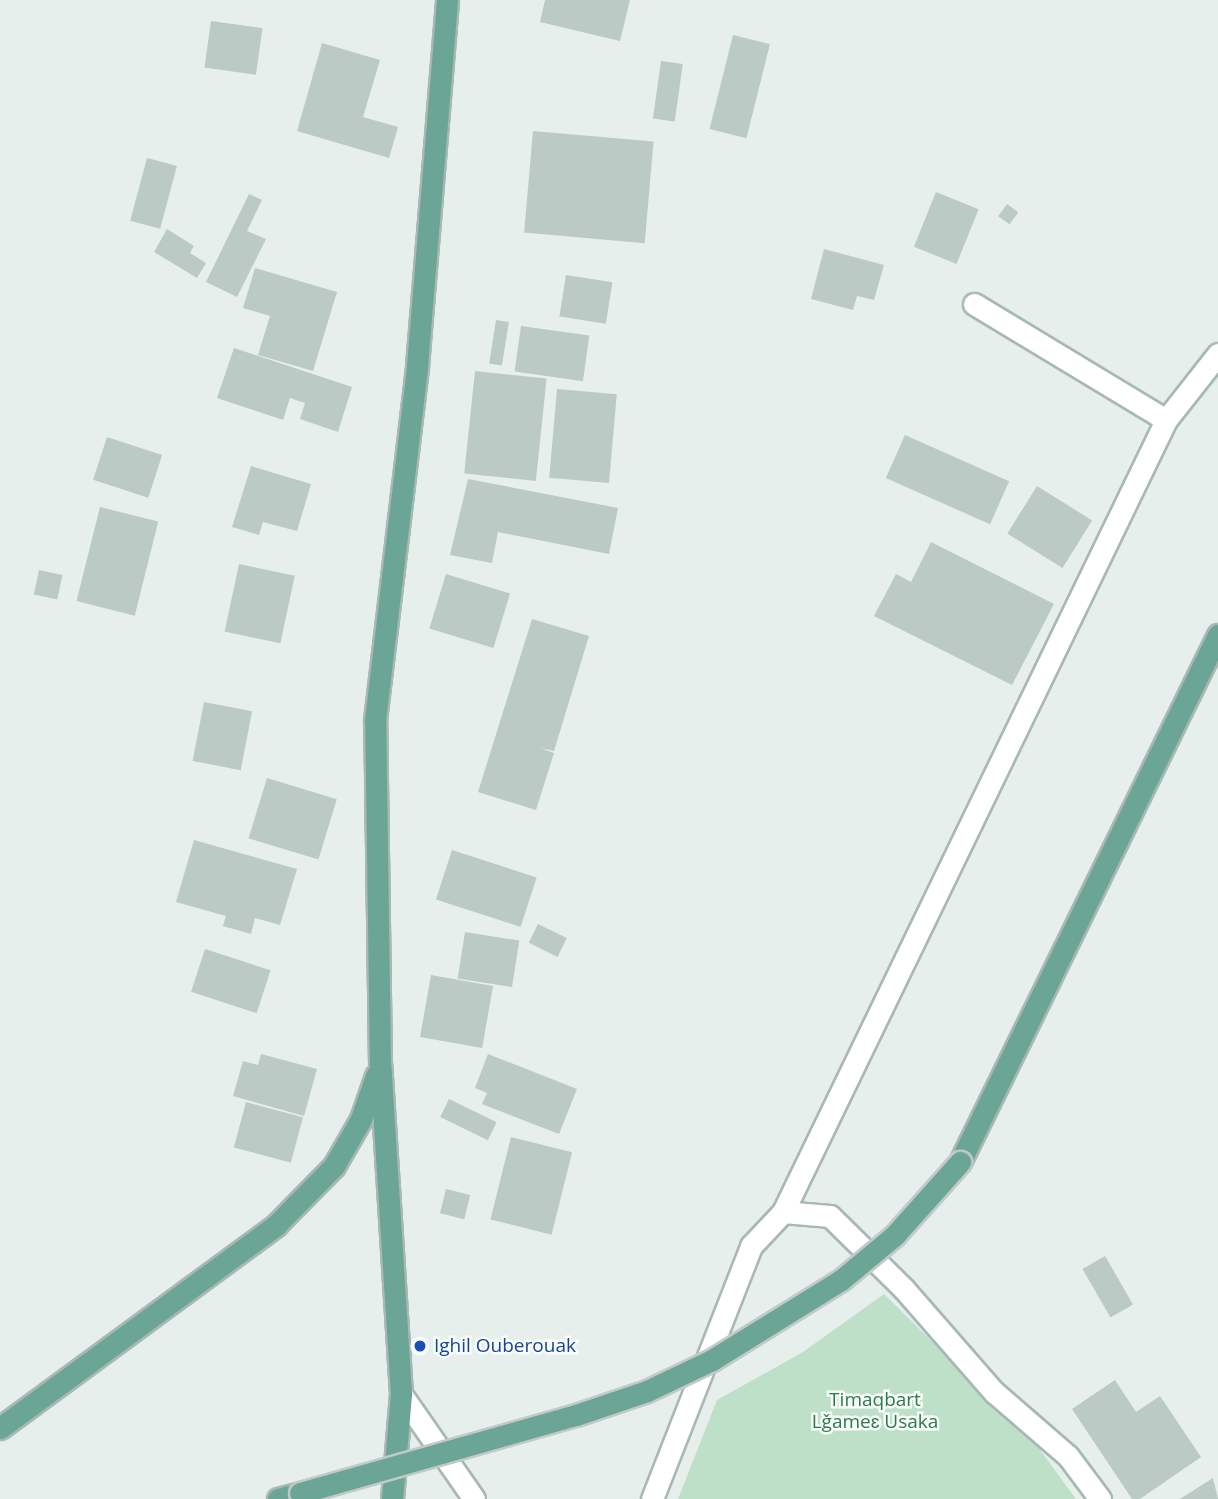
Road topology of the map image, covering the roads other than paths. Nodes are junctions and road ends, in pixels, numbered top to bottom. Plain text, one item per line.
1 (447, 0) edge
2 (974, 304) dead end
3 (1218, 354) edge
4 (1166, 420) junction
5 (1218, 635) edge
6 (380, 1064) junction
7 (783, 1212) junction
8 (401, 1394) junction
9 (0, 1428) edge
10 (278, 1499) edge
11 (392, 1499) edge
12 (474, 1499) edge
13 (652, 1499) edge
14 (1100, 1499) edge

1 - 6 main road
2 - 4 street
3 - 4 street
4 - 7 street
5 - 10 main road, bridge
6 - 8 main road
6 - 9 main road
7 - 13 street
7 - 14 street
8 - 11 main road
8 - 12 street

